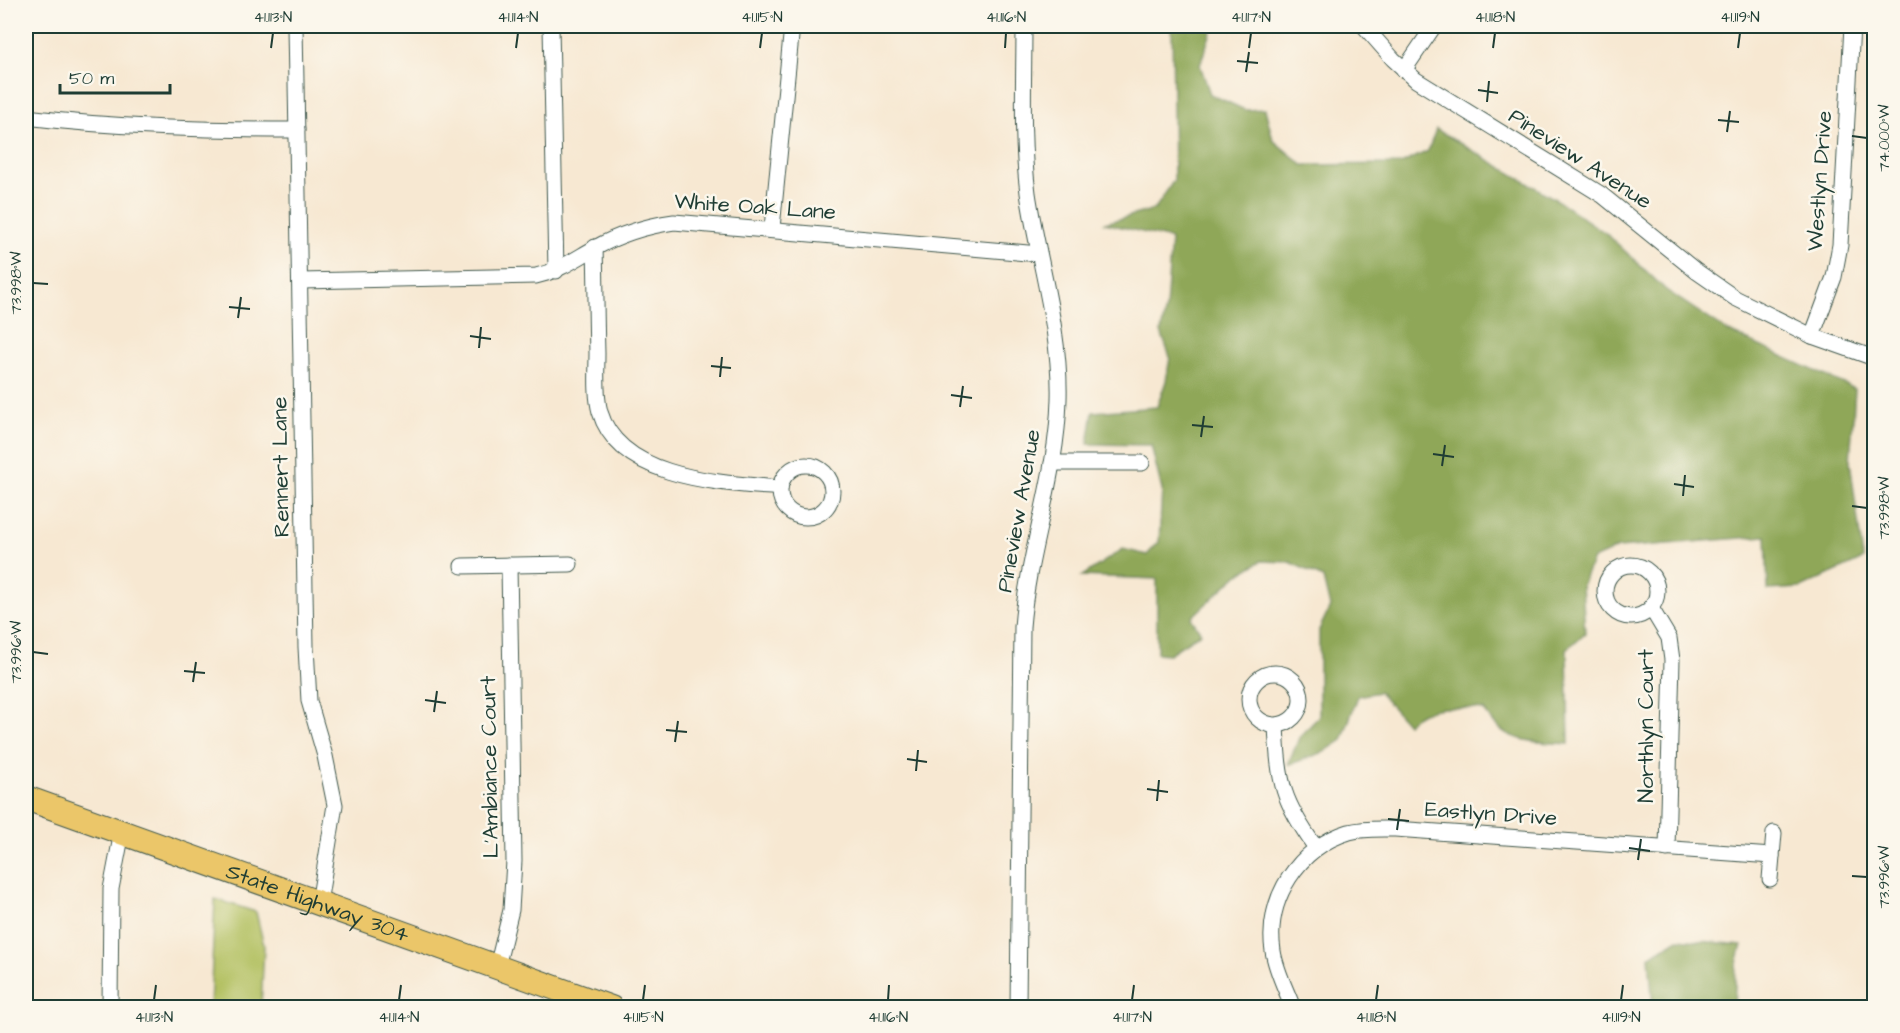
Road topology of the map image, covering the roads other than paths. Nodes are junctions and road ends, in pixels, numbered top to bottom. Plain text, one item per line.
1 (296, 26) edge
2 (551, 26) edge
3 (792, 26) edge
4 (1024, 26) edge
5 (1364, 26) edge
6 (1434, 26) edge
7 (1852, 26) edge
8 (1404, 70) junction
9 (26, 117) edge
10 (297, 130) junction
11 (772, 228) junction
12 (595, 247) junction
13 (1039, 254) junction
14 (556, 271) junction
15 (300, 281) junction
16 (1812, 336) junction
17 (1875, 358) edge
18 (1052, 463) junction
19 (1142, 463) dead end
20 (780, 488) dead end
21 (570, 564) dead end
22 (509, 565) junction
23 (462, 566) dead end
24 (1651, 608) dead end
25 (1276, 726) dead end
26 (26, 798) edge
27 (122, 832) junction
28 (1774, 833) dead end
29 (1316, 848) junction
30 (1667, 849) junction
31 (1772, 856) junction
32 (1770, 879) dead end
33 (319, 903) junction
34 (497, 967) junction
35 (110, 1008) edge
36 (611, 1008) edge
37 (1018, 1008) edge
38 (1293, 1008) edge

1 - 10 street, Rennert Lane
2 - 14 street
3 - 11 street
4 - 13 street, Pineview Avenue
5 - 8 street, Pineview Avenue
6 - 8 street
7 - 16 street, Westlyn Drive
8 - 16 street, Pineview Avenue
9 - 10 street
10 - 15 street, Rennert Lane
11 - 12 street, White Oak Lane
11 - 13 street, White Oak Lane
12 - 14 street, White Oak Lane
12 - 20 street
13 - 18 street, Pineview Avenue
14 - 15 street, White Oak Lane
15 - 33 street, Rennert Lane
16 - 17 street, Pineview Avenue
18 - 19 street
18 - 37 street, Pineview Avenue
21 - 22 street
22 - 23 street
22 - 34 street, L'Ambiance Court
24 - 30 street, Northlyn Court
25 - 29 street
26 - 27 main road, State Highway 304
27 - 33 main road, State Highway 304
27 - 35 street
28 - 31 street
29 - 30 street, Eastlyn Drive
29 - 38 street, Eastlyn Drive
30 - 31 street, Eastlyn Drive
31 - 32 street
33 - 34 main road, State Highway 304
34 - 36 main road, State Highway 304

